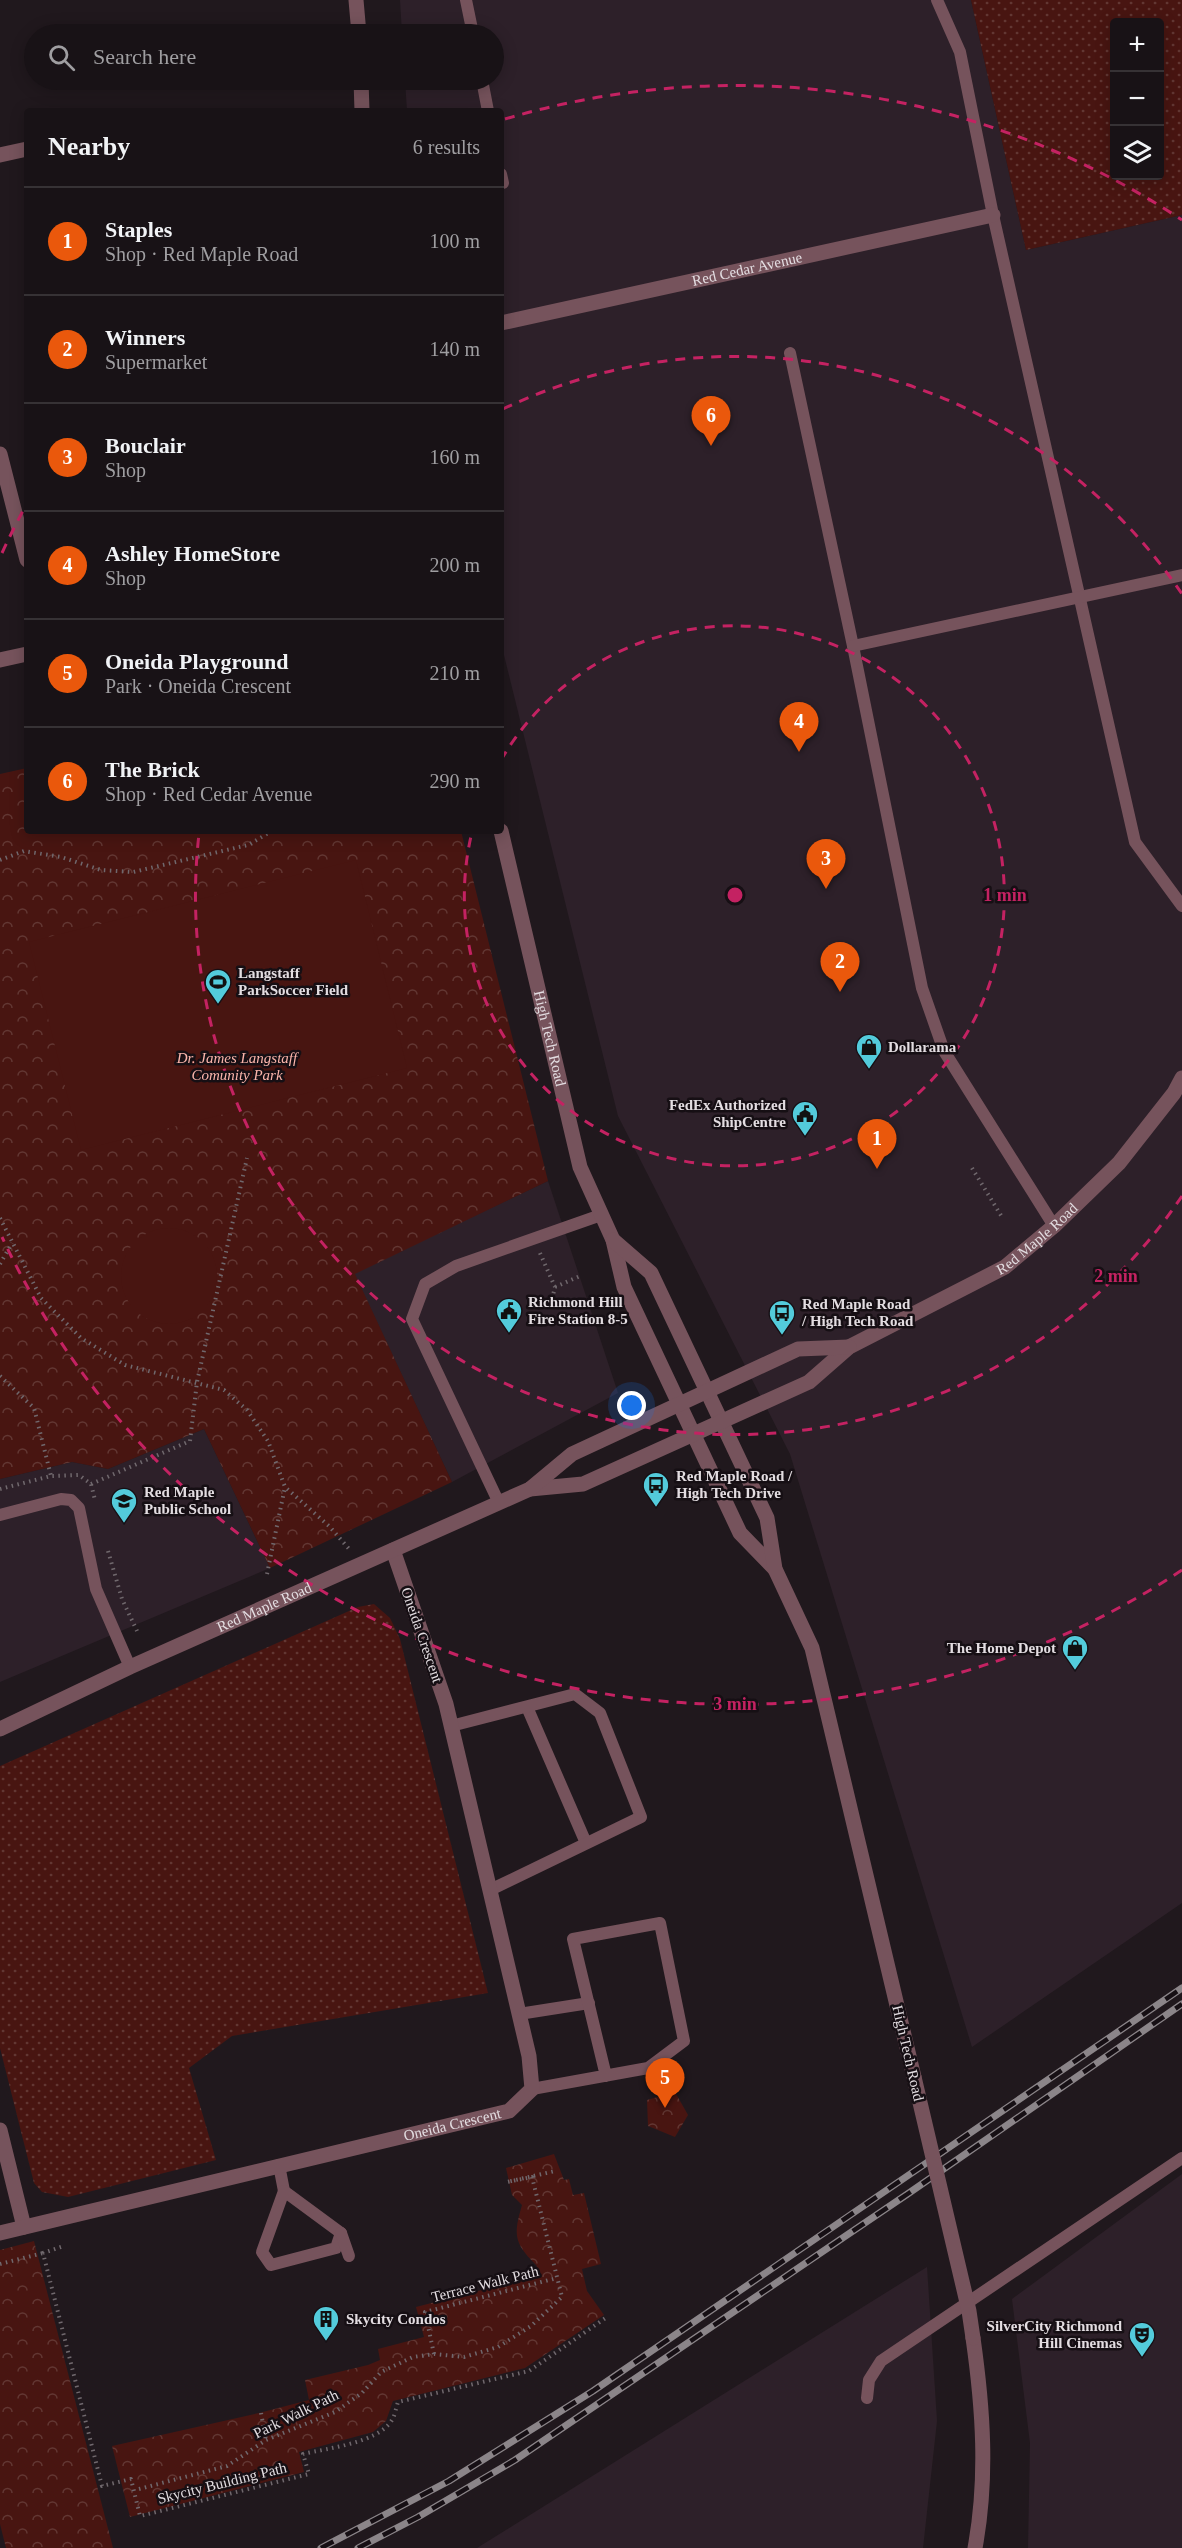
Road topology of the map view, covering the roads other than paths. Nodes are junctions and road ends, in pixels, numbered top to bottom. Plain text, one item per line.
1 (357, 0) edge
2 (466, 0) edge
3 (937, 0) edge
4 (358, 24) edge
5 (471, 24) edge
6 (361, 90) edge
7 (484, 90) edge
8 (362, 108) edge
9 (487, 108) edge
10 (24, 150) edge
11 (0, 155) edge
12 (993, 215) junction
13 (504, 322) edge
14 (790, 353) dead end
15 (0, 454) edge
16 (24, 548) edge
17 (1182, 575) edge
18 (1080, 598) junction
19 (854, 646) junction
20 (24, 655) edge
21 (0, 660) edge
22 (502, 834) edge
23 (1182, 906) edge
24 (1182, 1078) edge
25 (601, 1215) junction
26 (1054, 1226) junction
27 (613, 1240) junction
28 (849, 1347) junction
29 (709, 1392) junction
30 (679, 1403) junction
31 (723, 1422) junction
32 (693, 1433) junction
33 (530, 1489) junction
34 (499, 1503) junction
35 (0, 1515) edge
36 (393, 1550) junction
37 (775, 1569) junction
38 (130, 1667) junction
39 (527, 1707) junction
40 (451, 1726) junction
41 (0, 1729) edge
42 (586, 1843) junction
43 (490, 1890) junction
44 (589, 2003) junction
45 (519, 2014) junction
46 (606, 2076) junction
47 (532, 2089) junction
48 (0, 2130) edge
49 (1182, 2158) edge
50 (279, 2165) junction
51 (284, 2191) junction
52 (24, 2227) junction
53 (0, 2233) edge
54 (340, 2233) junction
55 (349, 2256) dead end
56 (867, 2398) dead end
57 (975, 2548) edge

1 - 4 street
2 - 5 lane
3 - 12 lane
6 - 8 street
7 - 9 lane
10 - 11 street
12 - 13 street, Red Cedar Avenue
12 - 18 lane
14 - 19 lane
15 - 16 street
17 - 18 lane
18 - 19 lane
18 - 23 lane
19 - 26 lane
20 - 21 street
22 - 25 street, High Tech Road
24 - 26 street, Red Maple Road
25 - 27 street, High Tech Road
25 - 34 lane
26 - 28 street, Red Maple Road
27 - 29 street, High Tech Road
27 - 30 street, High Tech Road
28 - 29 street, Red Maple Road
28 - 31 street, Red Maple Road
29 - 30 street, Red Maple Road
29 - 31 street, High Tech Road
30 - 32 street, High Tech Road
30 - 33 street, Red Maple Road
31 - 32 street, Red Maple Road
31 - 37 street, High Tech Road
32 - 33 street, Red Maple Road
32 - 37 street, High Tech Road
33 - 34 street, Red Maple Road
34 - 36 street, Red Maple Road
35 - 38 lane
36 - 38 street, Red Maple Road
36 - 40 street, Oneida Crescent
37 - 57 street, High Tech Road, bridge
38 - 41 street, Red Maple Road
39 - 40 lane
39 - 42 lane
39 - 42 lane
40 - 43 street, Oneida Crescent
42 - 43 lane
43 - 45 street, Oneida Crescent
44 - 45 lane
44 - 46 lane
44 - 46 lane
45 - 47 street, Oneida Crescent
46 - 47 lane
47 - 50 street, Oneida Crescent
48 - 52 street
49 - 56 lane
50 - 51 lane
50 - 52 street, Oneida Crescent
51 - 54 lane
51 - 54 lane
52 - 53 street, Oneida Crescent
54 - 55 lane

